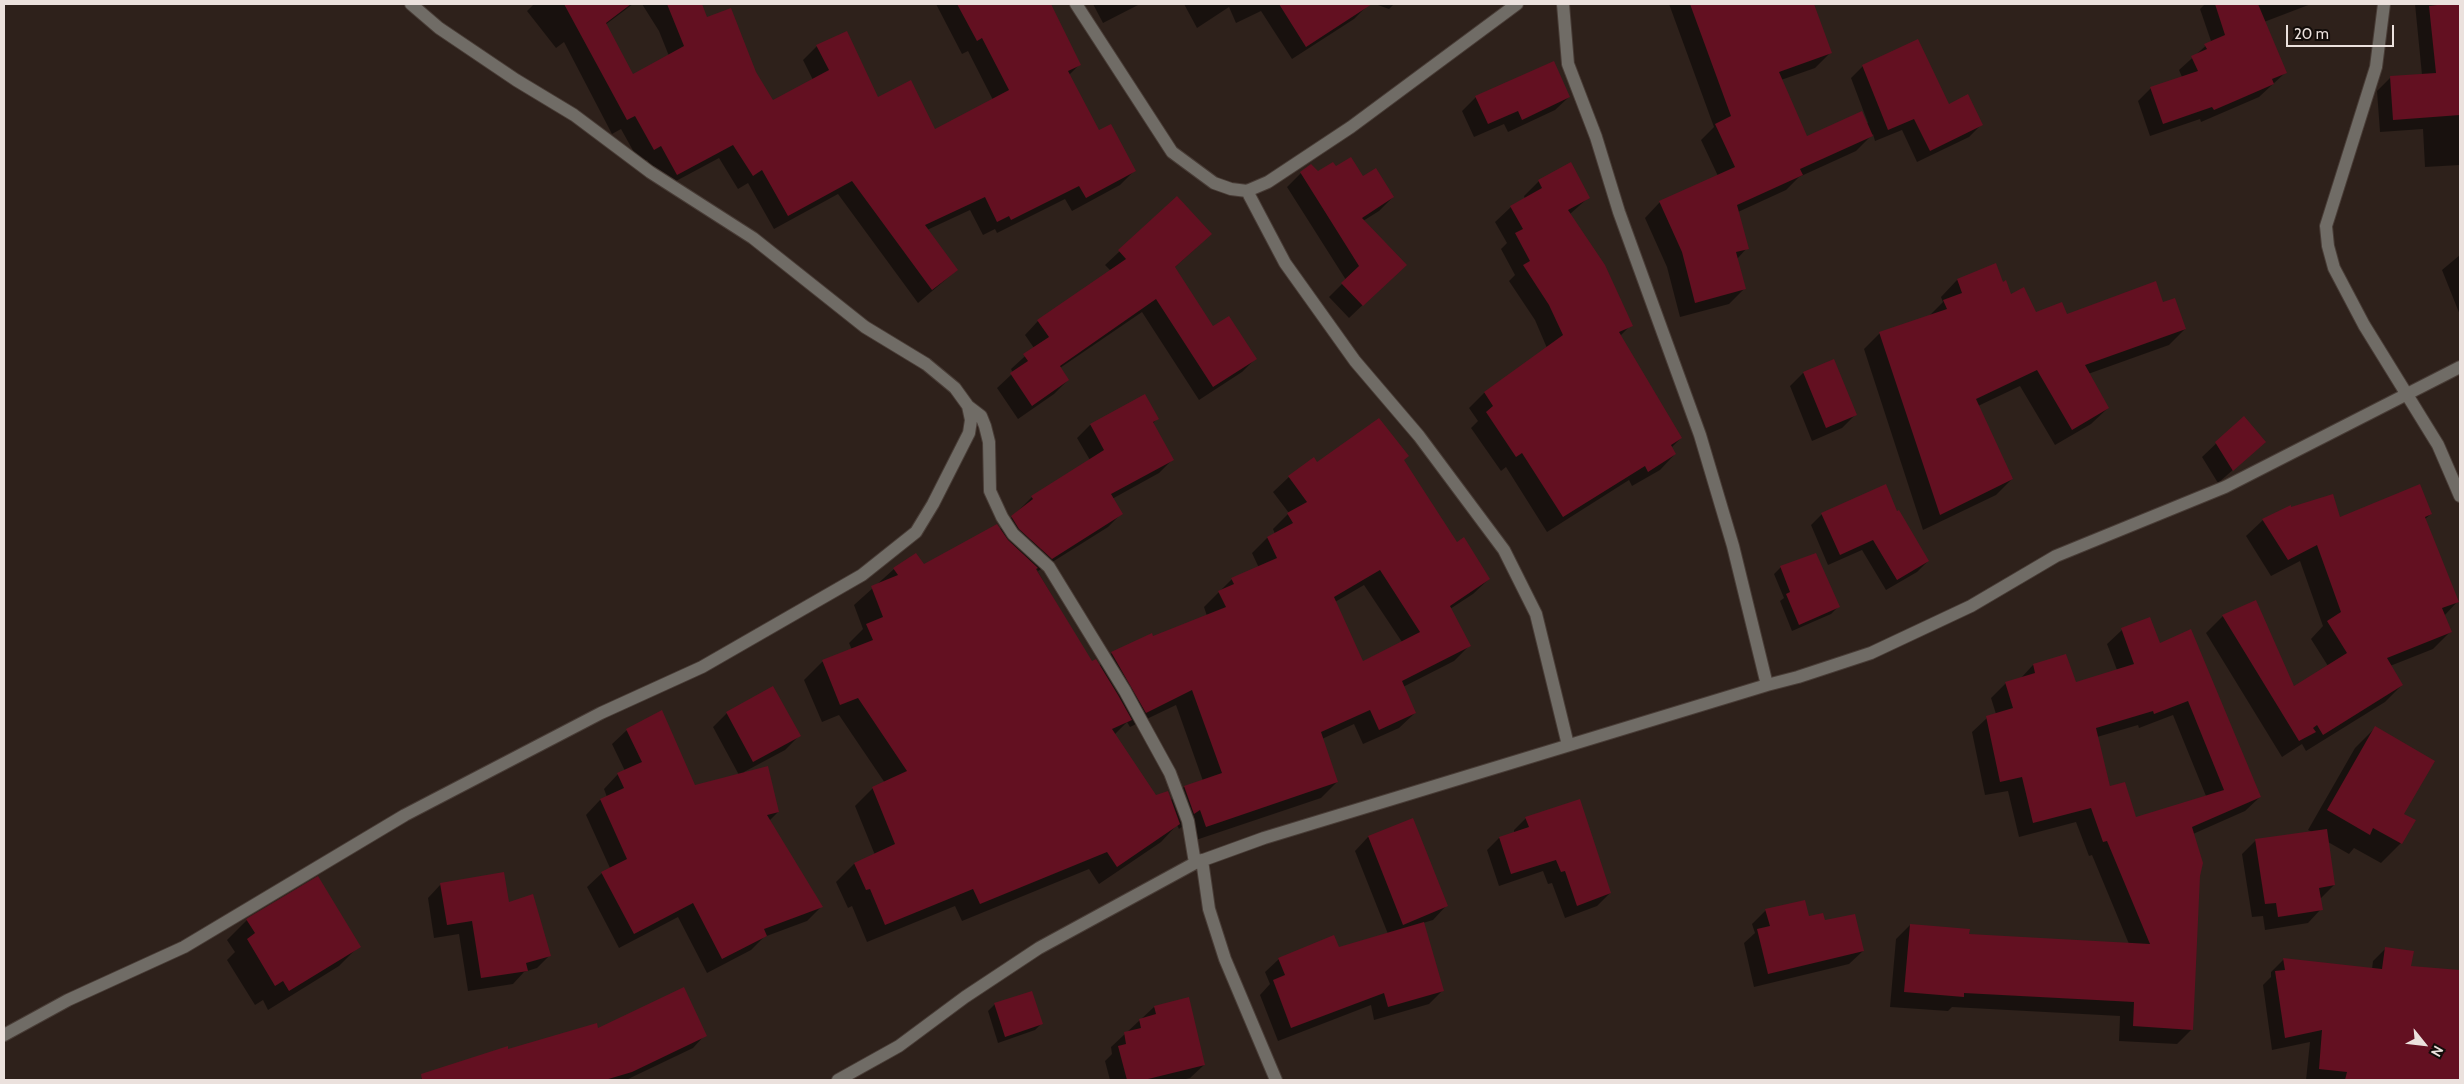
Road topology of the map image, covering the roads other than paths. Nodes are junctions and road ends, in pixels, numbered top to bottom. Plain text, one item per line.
1 (411, 4) edge
2 (1076, 4) edge
3 (1517, 4) edge
4 (1562, 4) edge
5 (2384, 4) edge
6 (1247, 191) junction
7 (2460, 367) edge
8 (2406, 393) junction
9 (968, 406) junction
10 (2460, 496) edge
11 (1767, 685) junction
12 (1568, 745) junction
13 (1199, 862) junction
14 (4, 1035) edge
15 (838, 1080) edge
16 (1276, 1080) edge

1 - 9 street
2 - 6 street
3 - 6 street
4 - 11 street
5 - 8 street
6 - 12 street
7 - 8 street
8 - 10 street
8 - 11 street
9 - 13 street
9 - 14 street
11 - 12 street
12 - 13 street
13 - 15 street
13 - 16 street

